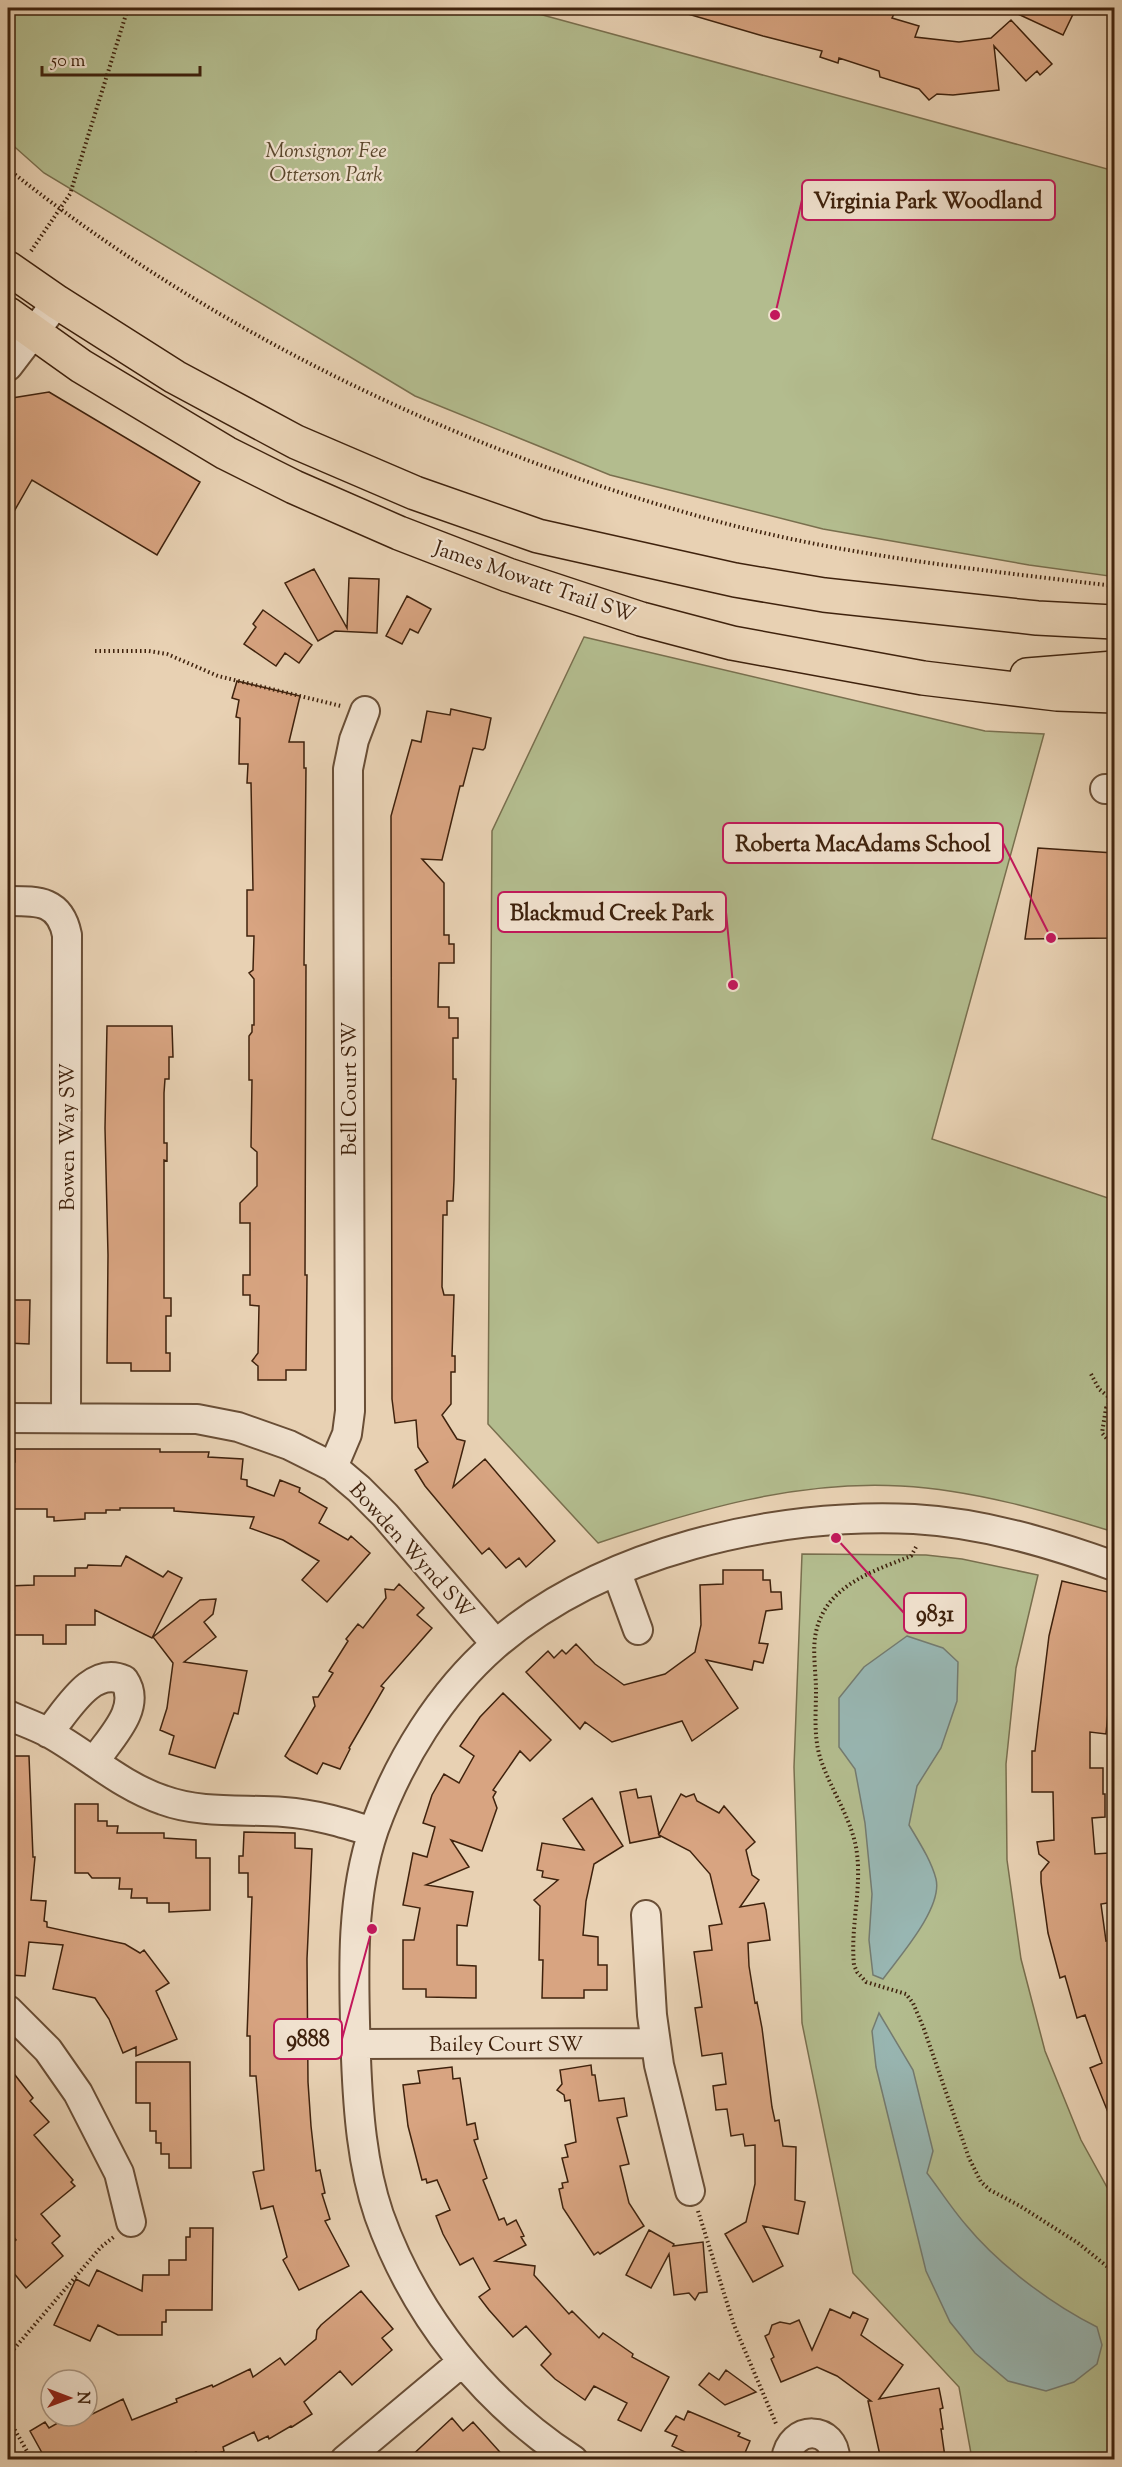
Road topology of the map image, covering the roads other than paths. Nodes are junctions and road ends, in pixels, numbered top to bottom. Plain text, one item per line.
1 (32, 277) edge
2 (15, 320) edge
3 (8, 366) edge
4 (1114, 622) edge
5 (1114, 668) edge
6 (954, 682) junction
7 (1114, 696) edge
8 (366, 711) road end
9 (8, 901) edge
10 (8, 1418) edge
11 (66, 1418) junction
12 (333, 1467) junction
13 (1114, 1566) edge
14 (617, 1573) junction
15 (638, 1630) dead end
16 (496, 1644) junction
17 (8, 1715) edge
18 (48, 1732) junction
19 (94, 1762) junction
20 (373, 1832) junction
21 (646, 1915) dead end
22 (8, 2010) edge
23 (656, 2043) junction
24 (356, 2044) junction
25 (690, 2191) road end
26 (131, 2222) road end
27 (462, 2362) junction
28 (788, 2452) edge
29 (345, 2460) edge
30 (573, 2460) edge
31 (835, 2460) edge

1 - 2 street
1 - 4 main road, James Mowatt Trail SW
2 - 3 street
2 - 6 main road, James Mowatt Trail SW
5 - 6 main road
6 - 7 main road, James Mowatt Trail SW
8 - 12 street, Bell Court SW
9 - 11 street, Bowen Way SW
10 - 11 street, Bowden Wynd SW
11 - 12 street, Bowden Wynd SW
12 - 16 street, Bowden Wynd SW
13 - 14 street
14 - 15 street
14 - 16 street
16 - 20 street
17 - 18 street
18 - 19 street
18 - 19 street
19 - 20 street
20 - 24 street
21 - 23 street
22 - 26 street
23 - 24 street, Bailey Court SW
23 - 25 street
24 - 27 street
27 - 29 street
27 - 30 street
28 - 31 street

